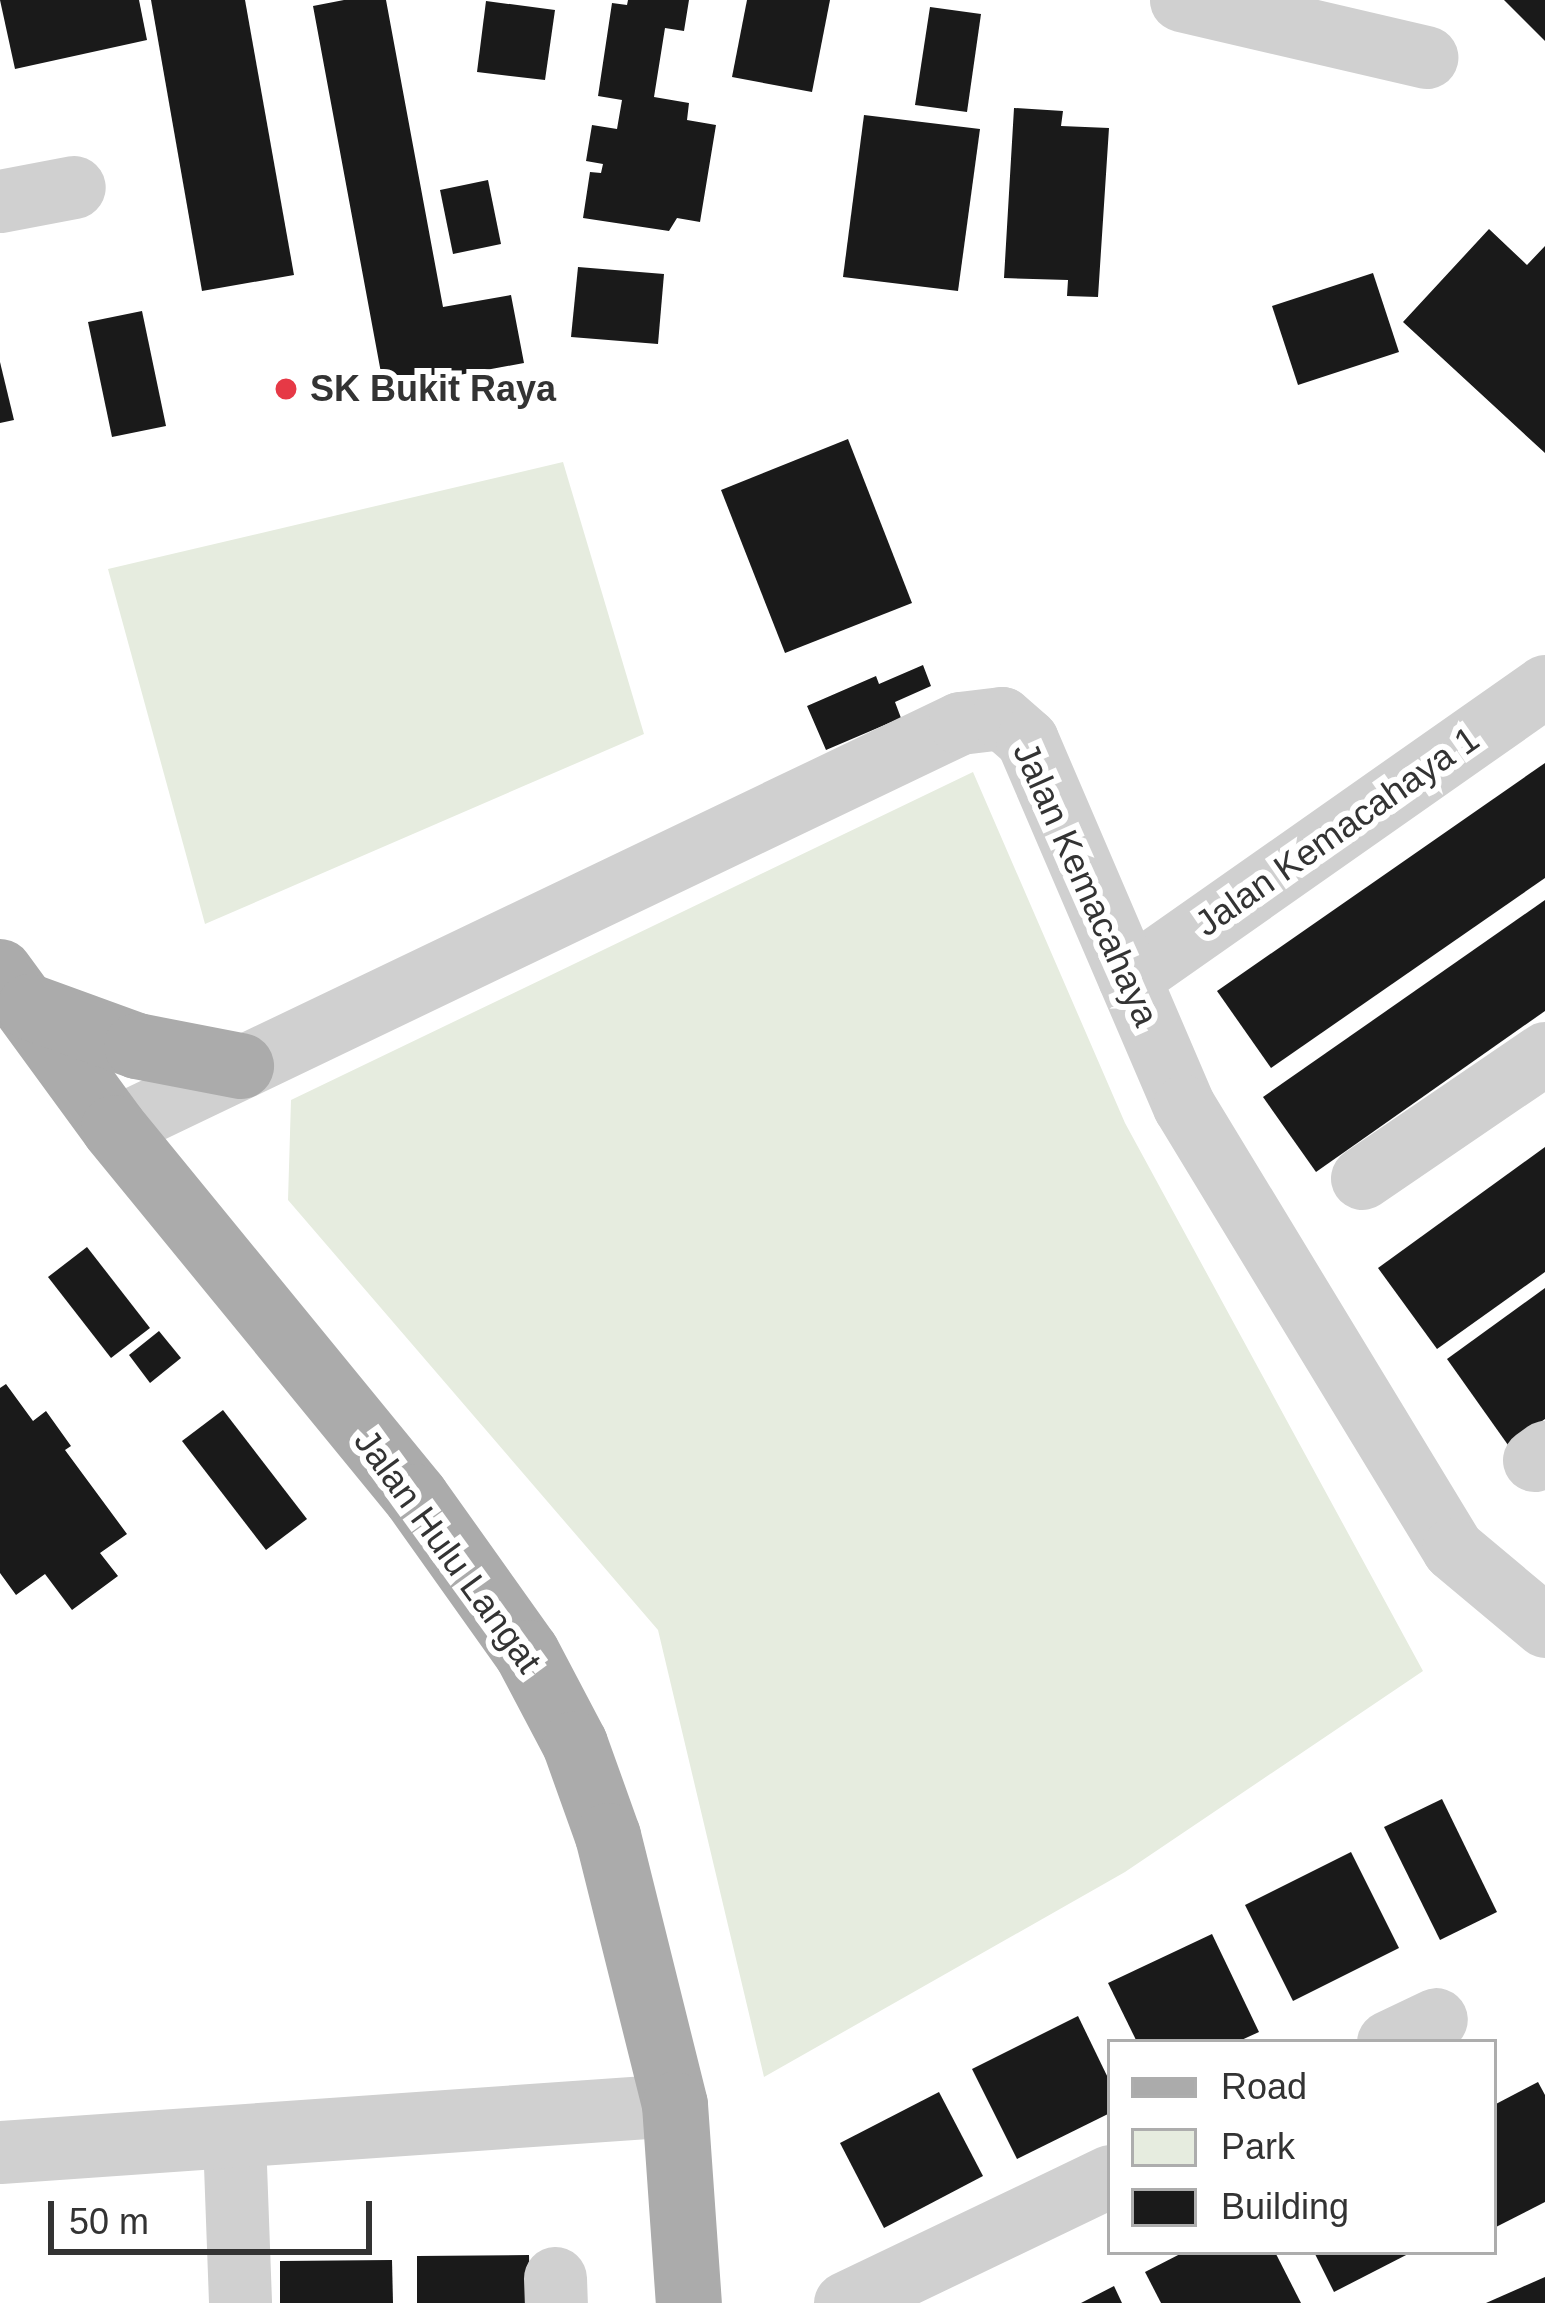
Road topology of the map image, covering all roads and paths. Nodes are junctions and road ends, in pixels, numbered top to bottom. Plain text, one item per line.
1 (1181, 0) edge
2 (1426, 57) dead end
3 (74, 187) dead end
4 (0, 201) edge
5 (1545, 686) edge
6 (1129, 978) junction
7 (15, 990) edge
8 (1545, 1053) edge
9 (241, 1066) junction
10 (114, 1128) junction
11 (1362, 1178) dead end
12 (1545, 1626) edge
13 (675, 2104) junction
14 (234, 2138) junction
15 (0, 2152) edge
16 (1107, 2177) edge
17 (240, 2303) edge
18 (689, 2303) edge
19 (845, 2303) edge

1 - 2 street
3 - 4 street
5 - 6 street, Jalan Kemacahaya 1
6 - 9 street, Jalan Kemacahaya
6 - 12 street, Jalan Kemacahaya
7 - 9 main road
7 - 10 main road, Jalan Hulu Langat
8 - 11 street
9 - 10 street, Jalan Kemacahaya
10 - 13 main road, Jalan Hulu Langat
13 - 14 street
13 - 18 main road, Jalan Hulu Langat
14 - 15 street
14 - 17 street
16 - 19 street

